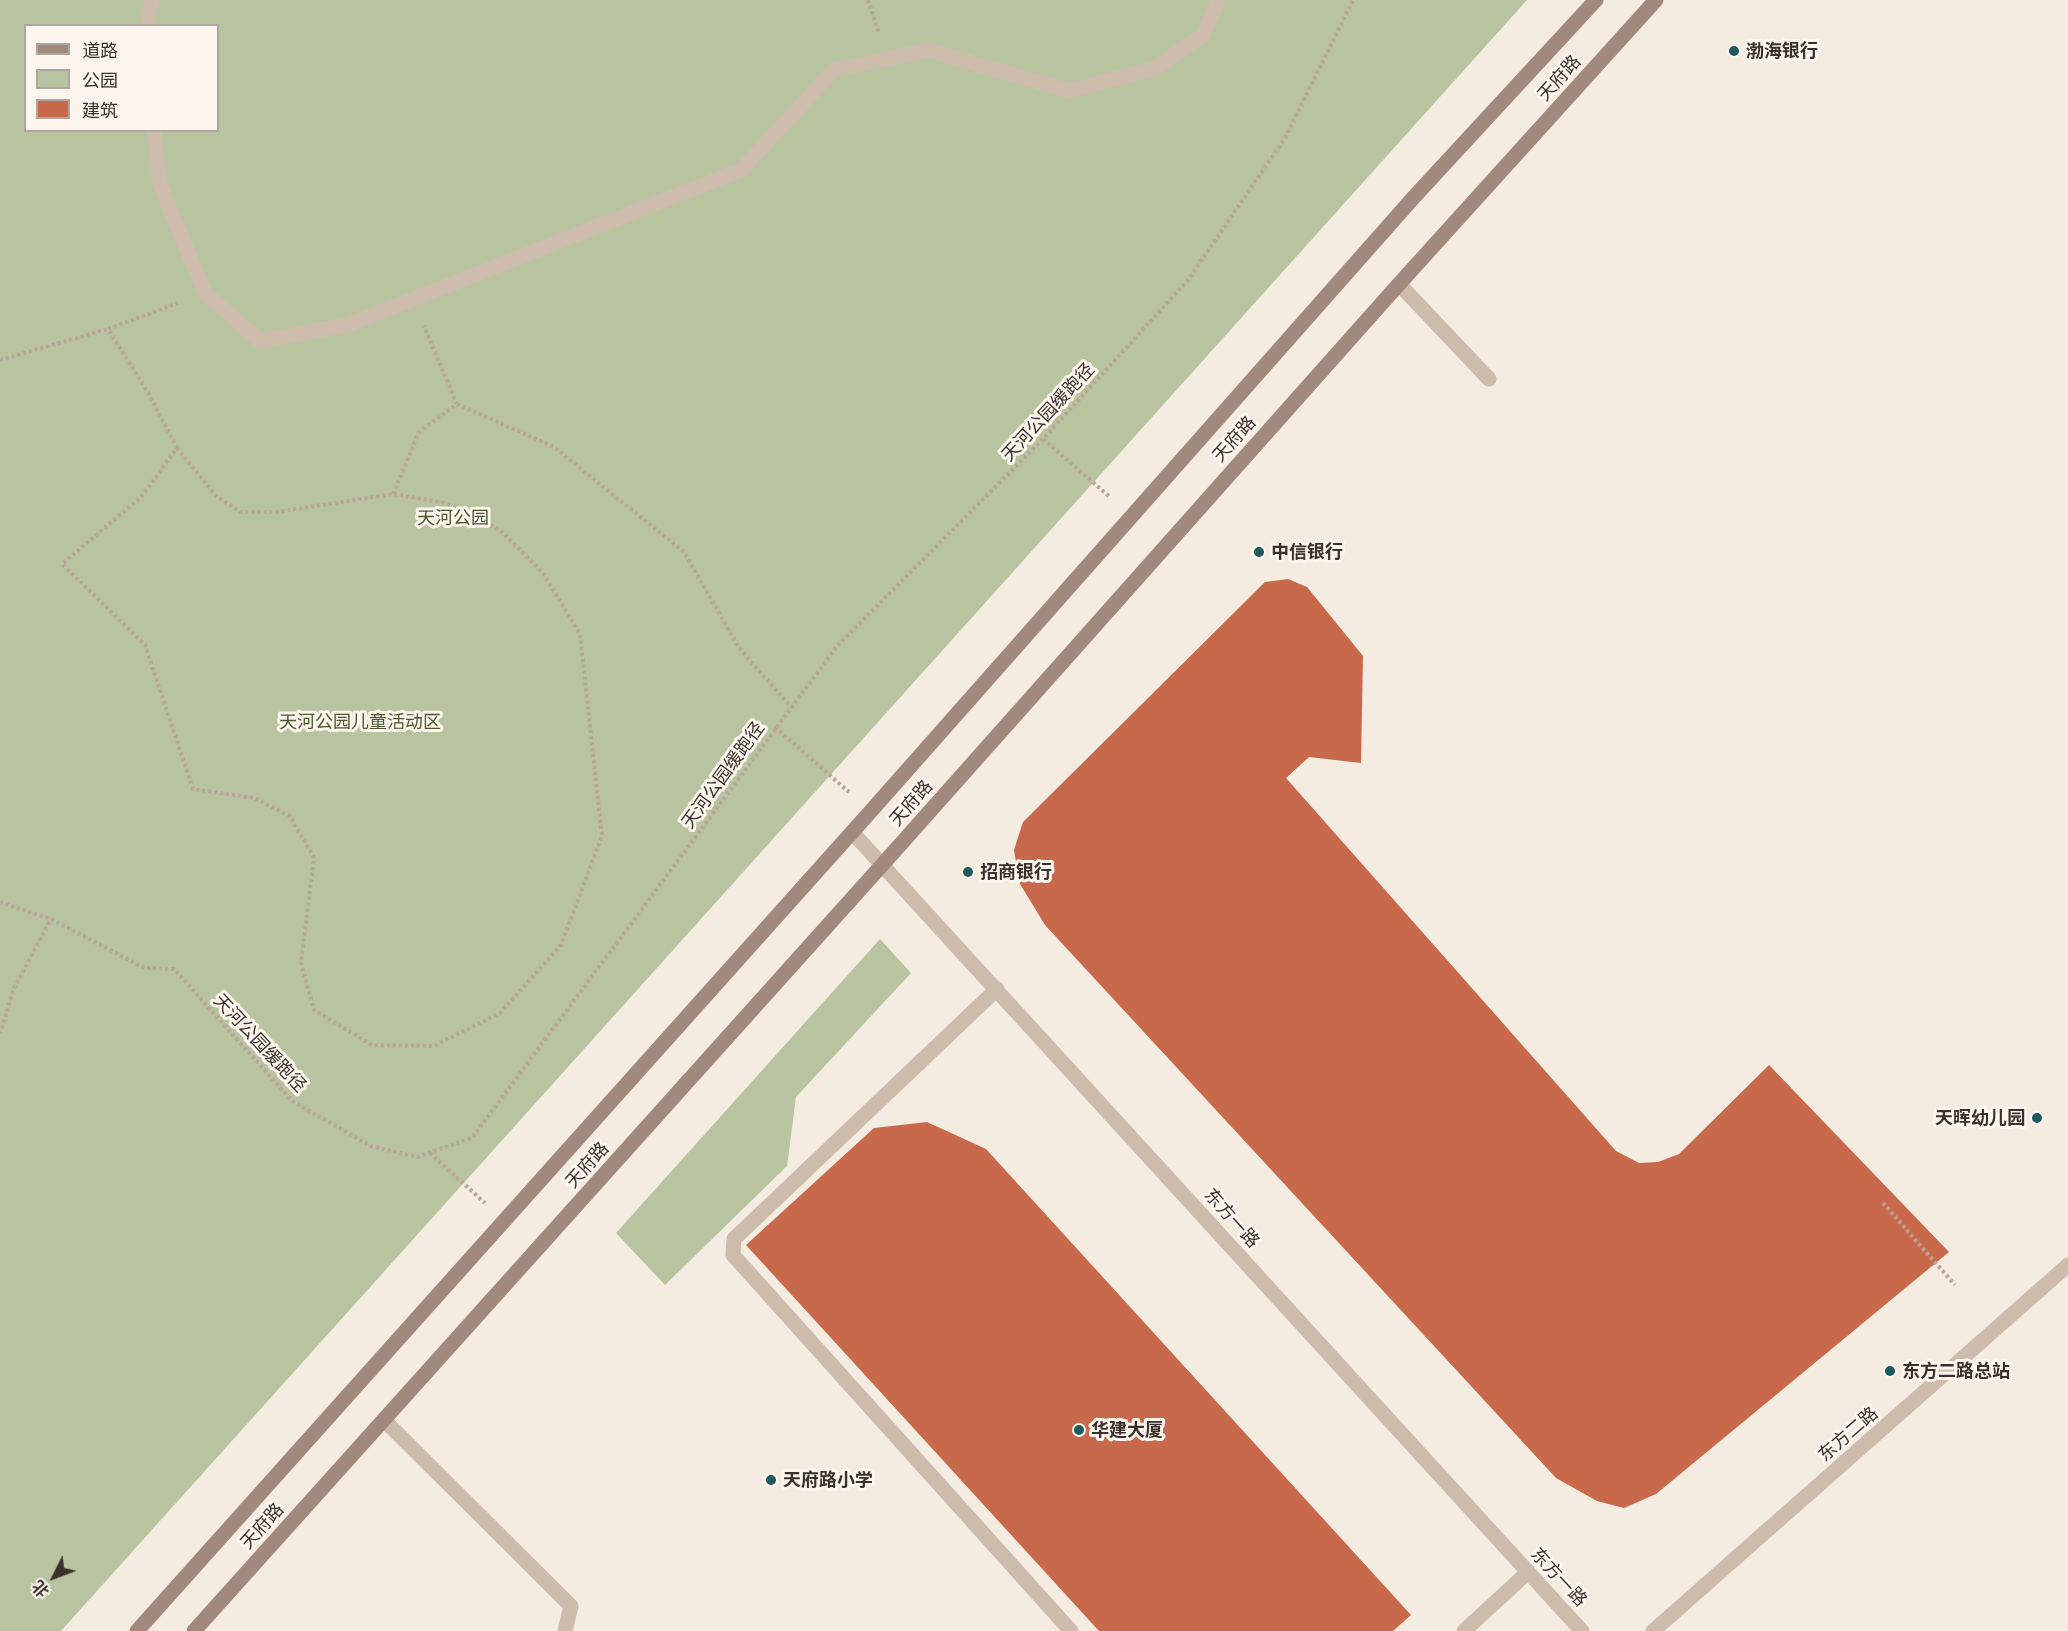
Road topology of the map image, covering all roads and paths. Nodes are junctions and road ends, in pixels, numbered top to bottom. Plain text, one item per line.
1 (152, 0) edge
2 (1218, 0) edge
3 (1353, 0) edge
4 (1596, 0) edge
5 (1656, 0) edge
6 (147, 24) edge
7 (154, 132) edge
8 (1399, 284) junction
9 (205, 293) junction
10 (412, 299) junction
11 (108, 329) junction
12 (0, 360) edge
13 (1489, 379) dead end
14 (457, 404) junction
15 (1043, 439) junction
16 (177, 447) junction
17 (393, 494) junction
18 (1131, 515) junction
19 (791, 707) junction
20 (775, 727) junction
21 (871, 811) junction
22 (852, 832) junction
23 (883, 864) junction
24 (0, 902) edge
25 (51, 919) junction
26 (997, 989) junction
27 (0, 1034) edge
28 (430, 1152) junction
29 (1883, 1203) dead end
30 (505, 1221) junction
31 (2068, 1265) edge
32 (1955, 1284) dead end
33 (384, 1420) junction
34 (1528, 1572) junction
35 (136, 1631) edge
36 (194, 1631) edge
37 (565, 1631) edge
38 (1071, 1631) edge
39 (1464, 1631) edge
40 (1582, 1631) edge
41 (1653, 1631) edge

1 - 6 street
2 - 10 street
3 - 15 path, 天河公园缓跑径
4 - 18 main road, 天府路
5 - 8 main road, 天府路
7 - 9 street
8 - 13 street
8 - 23 main road, 天府路
9 - 10 street
9 - 11 path
10 - 14 path
11 - 12 path
11 - 16 path
14 - 17 path
14 - 19 path
15 - 18 path
15 - 19 path, 天河公园缓跑径
16 - 17 path
16 - 17 path
18 - 21 main road, 天府路
19 - 20 path, 天河公园缓跑径
20 - 21 path
20 - 28 path, 天河公园缓跑径
21 - 22 main road, 天府路
22 - 23 street, 东方一路
22 - 30 main road, 天府路
23 - 26 street, 东方一路
23 - 33 main road, 天府路
24 - 25 path, 天河公园缓跑径
25 - 27 path
25 - 28 path, 天河公园缓跑径
26 - 34 street, 东方一路
26 - 38 street
28 - 30 path
29 - 32 path
30 - 35 main road, 天府路
31 - 41 street, 东方二路
33 - 36 main road, 天府路
33 - 37 street
34 - 39 street
34 - 40 street, 东方一路

